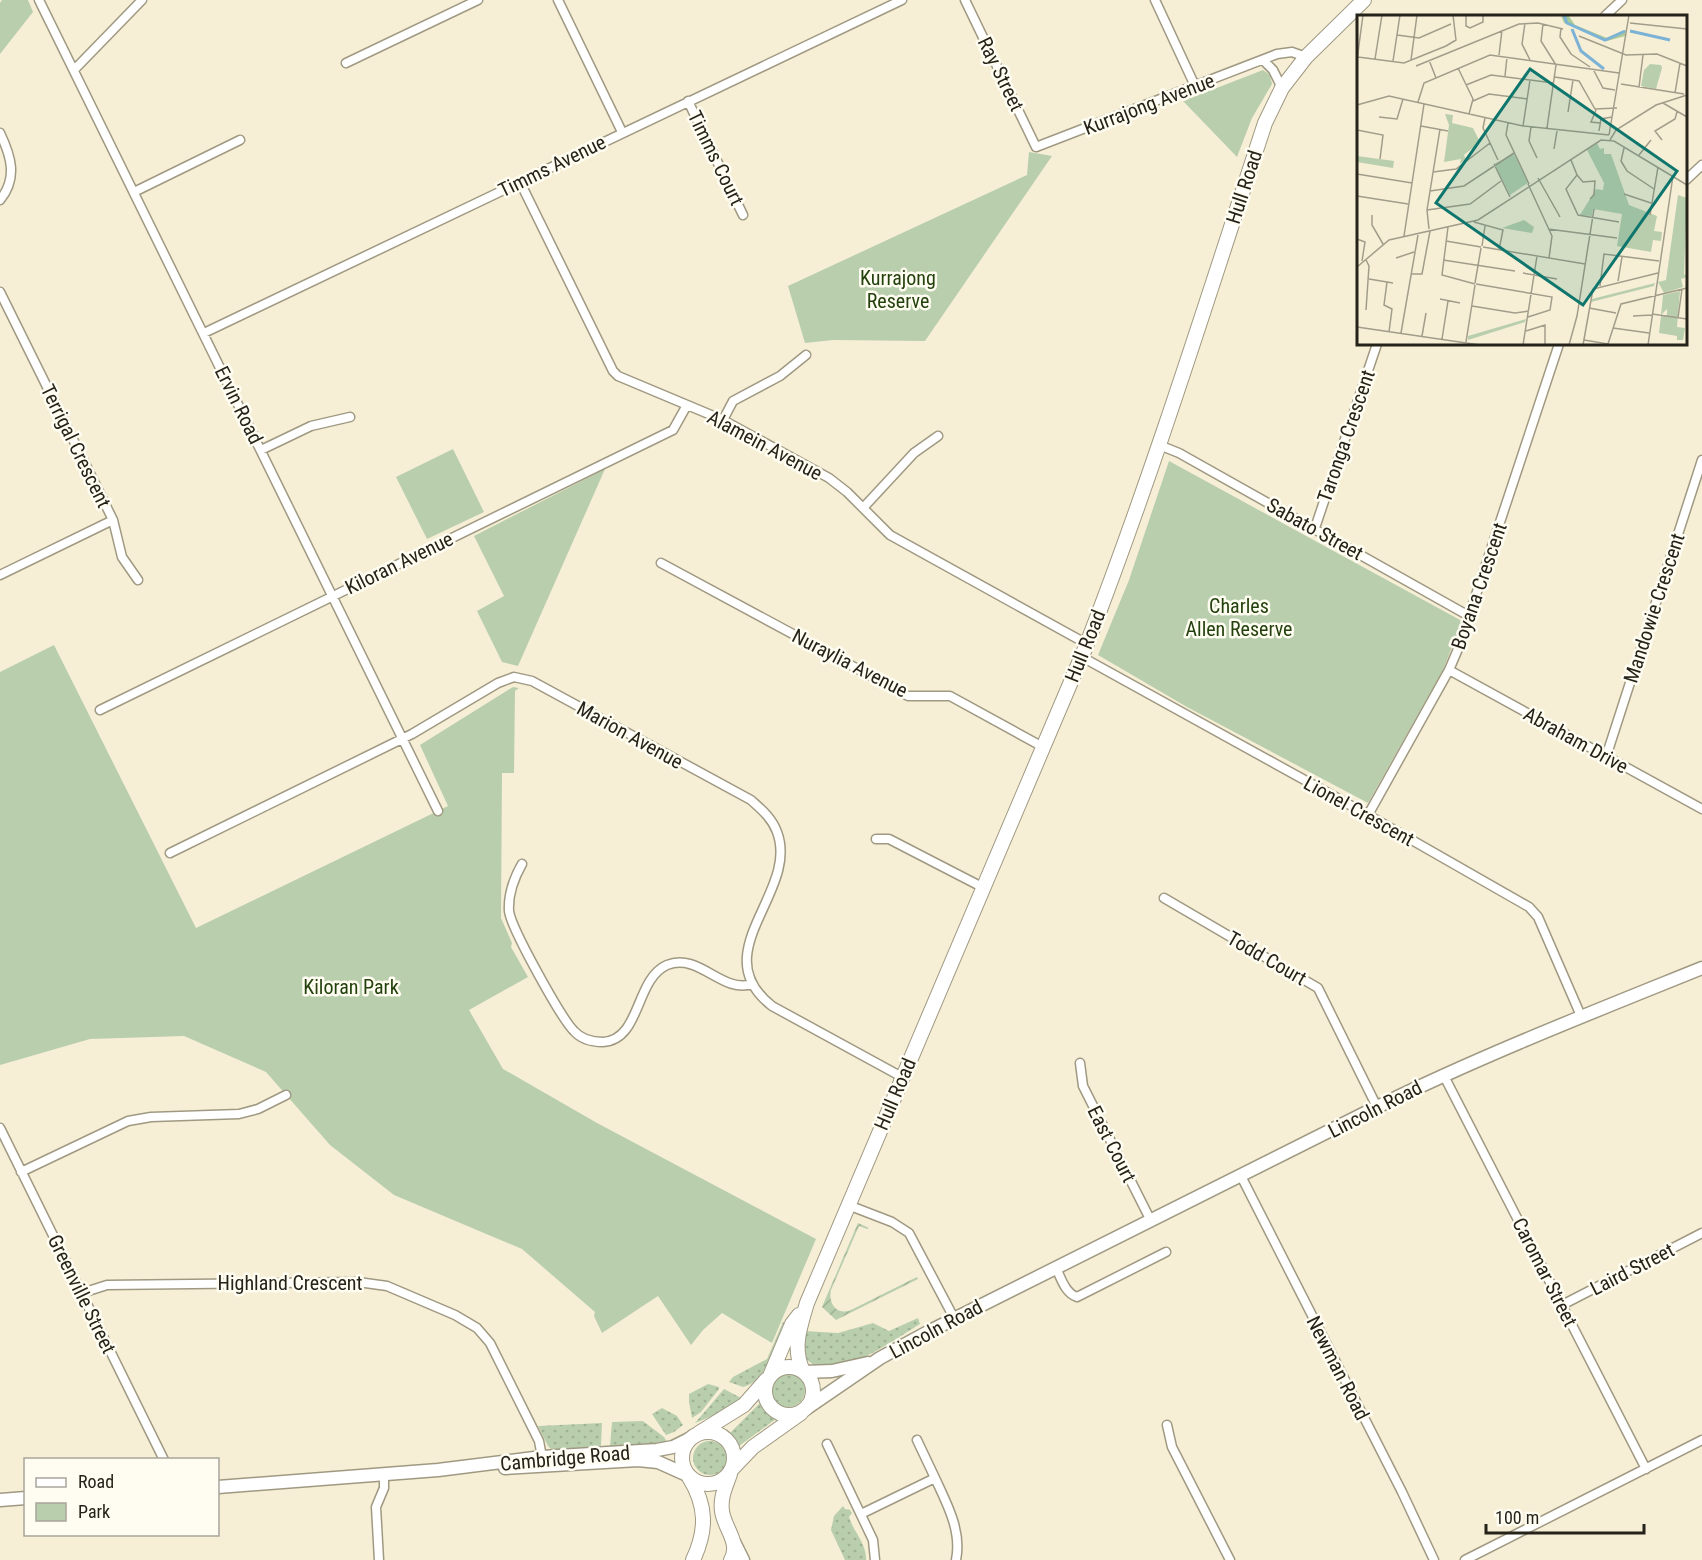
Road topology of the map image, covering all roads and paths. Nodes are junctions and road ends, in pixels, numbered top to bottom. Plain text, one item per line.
1 (39, 0) edge
2 (141, 0) edge
3 (478, 0) edge
4 (558, 0) edge
5 (902, 0) edge
6 (965, 0) edge
7 (1155, 0) edge
8 (1364, 0) edge
9 (1622, 0) edge
10 (1606, 15) edge
11 (1306, 57) junction
12 (1263, 60) junction
13 (346, 63) dead end
14 (74, 70) junction
15 (1195, 86) junction
16 (1282, 88) junction
17 (688, 101) junction
18 (622, 132) junction
19 (0, 133) edge
20 (240, 140) dead end
21 (1036, 147) joint
22 (1702, 165) edge
23 (1687, 179) edge
24 (520, 182) junction
25 (134, 192) junction
26 (0, 200) edge
27 (743, 215) dead end
28 (0, 292) edge
29 (204, 333) junction
30 (1377, 345) edge
31 (1559, 345) edge
32 (806, 356) dead end
33 (687, 405) junction
34 (350, 417) dead end
35 (723, 420) junction
36 (938, 436) dead end
37 (1158, 445) junction
38 (261, 450) junction
39 (1702, 460) edge
40 (863, 508) junction
41 (113, 520) junction
42 (1315, 528) junction
43 (661, 563) dead end
44 (0, 575) edge
45 (138, 580) dead end
46 (332, 596) junction
47 (1470, 616) junction
48 (1084, 650) junction
49 (1449, 670) junction
50 (100, 710) dead end
51 (403, 739) junction
52 (1043, 747) junction
53 (1606, 757) junction
54 (1702, 809) edge
55 (438, 811) dead end
56 (1368, 815) junction
57 (876, 839) dead end
58 (170, 853) dead end
59 (522, 864) dead end
60 (982, 887) junction
61 (1164, 898) dead end
62 (1702, 968) edge
63 (752, 984) junction
64 (1581, 1016) junction
65 (1080, 1064) dead end
66 (1443, 1074) junction
67 (902, 1077) junction
68 (286, 1095) dead end
69 (1377, 1107) junction
70 (0, 1128) edge
71 (21, 1172) junction
72 (1241, 1176) junction
73 (848, 1205) junction
74 (1151, 1221) junction
75 (1702, 1233) edge
76 (1166, 1252) dead end
77 (1056, 1268) junction
78 (82, 1293) junction
79 (807, 1303) junction
80 (1562, 1305) junction
81 (954, 1318) junction
82 (880, 1359) junction
83 (804, 1372) junction
84 (768, 1378) junction
85 (806, 1409) junction
86 (1167, 1425) dead end
87 (694, 1436) junction
88 (917, 1440) dead end
89 (1702, 1440) edge
90 (827, 1444) dead end
91 (163, 1458) edge
92 (607, 1458) junction
93 (542, 1462) junction
94 (1646, 1469) junction
95 (731, 1471) junction
96 (384, 1475) junction
97 (688, 1476) junction
98 (935, 1478) junction
99 (219, 1487) edge
100 (2, 1496) edge
101 (24, 1498) edge
102 (861, 1514) junction
103 (733, 1540) junction
104 (698, 1553) edge
105 (379, 1560) edge
106 (731, 1560) edge
107 (743, 1560) edge
108 (875, 1560) edge
109 (956, 1560) edge
110 (1230, 1560) edge
111 (1434, 1560) edge
112 (1465, 1560) edge

1 - 14 street, Ervin Road
2 - 14 street
3 - 13 street
4 - 18 street
5 - 17 street, Timms Avenue
6 - 21 street, Ray Street
7 - 15 street
8 - 11 main road, Hull Road
9 - 10 street
11 - 12 street, Kurrajong Avenue
11 - 16 main road, Hull Road
12 - 15 street, Kurrajong Avenue
12 - 16 street
14 - 25 street, Ervin Road
15 - 21 street, Kurrajong Avenue
16 - 37 main road, Hull Road
17 - 18 street, Timms Avenue
17 - 27 street, Timms Court
18 - 24 street, Timms Avenue
19 - 26 street
20 - 25 street
22 - 23 street
24 - 29 street, Timms Avenue
24 - 33 street, Alamein Avenue
25 - 29 street, Ervin Road
28 - 41 street, Terrigal Crescent
29 - 38 street, Ervin Road
30 - 42 street, Taronga Crescent
31 - 47 street, Boyana Crescent
32 - 35 street
33 - 35 street, Alamein Avenue
33 - 46 street, Kiloran Avenue
34 - 38 street
35 - 40 street, Alamein Avenue
36 - 40 street
37 - 42 street, Sabato Street
37 - 48 main road, Hull Road
38 - 46 street, Ervin Road
39 - 53 street, Mandowie Crescent
40 - 48 street, Alamein Avenue
41 - 44 street, Terrigal Crescent
41 - 45 street
42 - 47 street, Sabato Street
43 - 52 street, Nuraylia Avenue
46 - 50 street, Kiloran Avenue
46 - 51 street, Ervin Road
47 - 49 street, Boyana Crescent
48 - 52 main road, Hull Road
48 - 56 street, Lionel Crescent
49 - 53 street, Abraham Drive
49 - 56 street, Boyana Crescent
51 - 55 street, Ervin Road
51 - 58 street, Marion Avenue
51 - 63 street, Marion Avenue
52 - 60 main road, Hull Road
53 - 54 street, Abraham Drive
56 - 64 street, Lionel Crescent
57 - 60 street
59 - 63 street
60 - 67 main road, Hull Road
61 - 69 street, Todd Court
62 - 64 main road, Lincoln Road
63 - 67 street
64 - 66 main road, Lincoln Road
65 - 74 street, East Court
66 - 69 main road, Lincoln Road
66 - 80 street, Caromar Street
67 - 73 main road, Hull Road
68 - 71 street
69 - 72 main road, Lincoln Road
70 - 71 street, Greenville Street
71 - 78 street, Greenville Street
72 - 74 main road, Lincoln Road
72 - 111 street, Newman Road
73 - 79 main road, Hull Road
73 - 81 street
74 - 77 main road, Lincoln Road
75 - 80 street, Laird Street
76 - 77 street
77 - 81 main road, Lincoln Road
78 - 91 street, Greenville Street
78 - 93 street, Highland Crescent
79 - 83 main road, Hull Road
79 - 84 main road, Hull Road
80 - 94 street, Caromar Street
81 - 82 main road, Lincoln Road
82 - 83 main road, Lincoln Road
82 - 85 main road, Lincoln Road
83 - 84 main road
83 - 85 main road
84 - 85 main road
84 - 87 main road, Hull Road
85 - 95 main road
86 - 110 street
87 - 92 main road, Cambridge Road
87 - 95 main road
87 - 97 main road
88 - 98 street
89 - 94 street
90 - 102 street
92 - 93 main road, Cambridge Road
92 - 97 main road, Cambridge Road
93 - 96 main road, Cambridge Road
94 - 112 street
95 - 97 main road
95 - 103 main road
96 - 99 main road, Cambridge Road
96 - 105 street
97 - 104 main road
98 - 102 street
98 - 109 street
100 - 101 main road
102 - 108 street
103 - 104 main road
103 - 106 main road
103 - 107 main road

